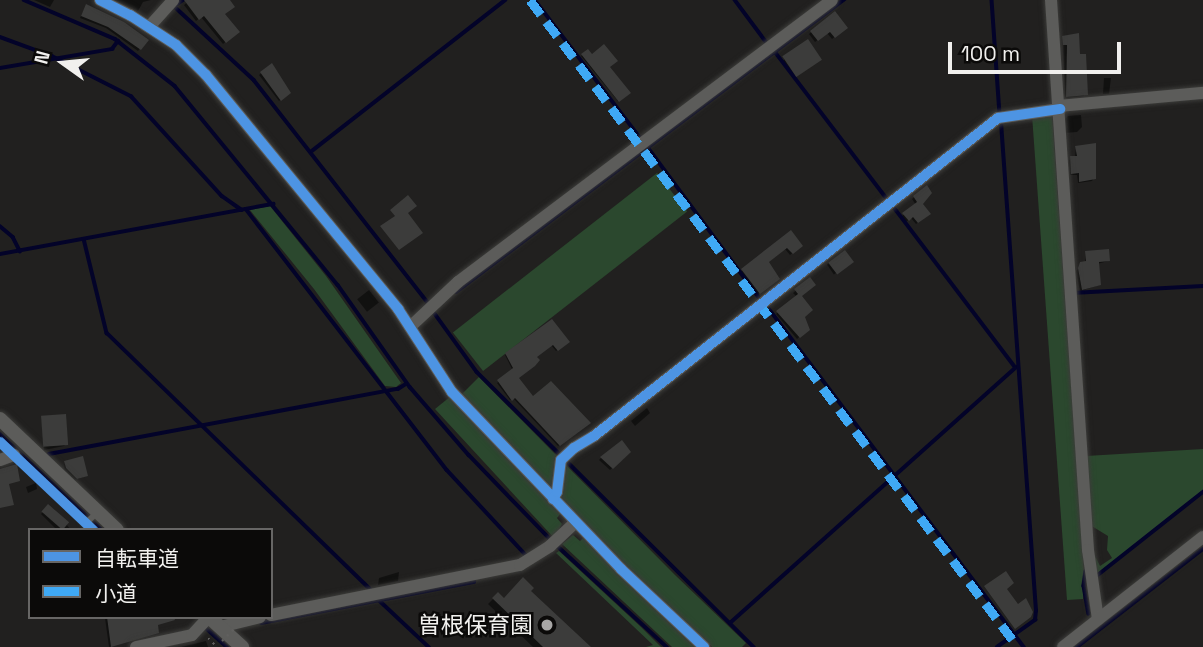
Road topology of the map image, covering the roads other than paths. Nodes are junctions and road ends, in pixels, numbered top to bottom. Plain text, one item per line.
1 (100, 0) edge
2 (173, 0) edge
3 (832, 0) edge
4 (1051, 0) edge
5 (149, 27) junction
6 (1203, 93) edge
7 (1056, 108) junction
8 (410, 327) junction
9 (0, 419) edge
10 (19, 449) junction
11 (0, 460) edge
12 (553, 499) junction
13 (576, 522) junction
14 (113, 528) edge
15 (1203, 537) edge
16 (273, 615) edge
17 (250, 619) edge
18 (1098, 619) junction
19 (213, 626) edge
20 (136, 647) edge
21 (242, 647) edge
22 (704, 647) edge
23 (1063, 647) edge

1 - 5 street
2 - 5 street
3 - 8 street
4 - 7 street
5 - 8 street
6 - 7 street
7 - 12 street
7 - 18 street
8 - 12 street
9 - 10 street
10 - 11 street
10 - 14 street
12 - 13 street
13 - 16 street
13 - 22 street
15 - 18 street
17 - 19 street
18 - 23 street
19 - 20 street
19 - 21 street

